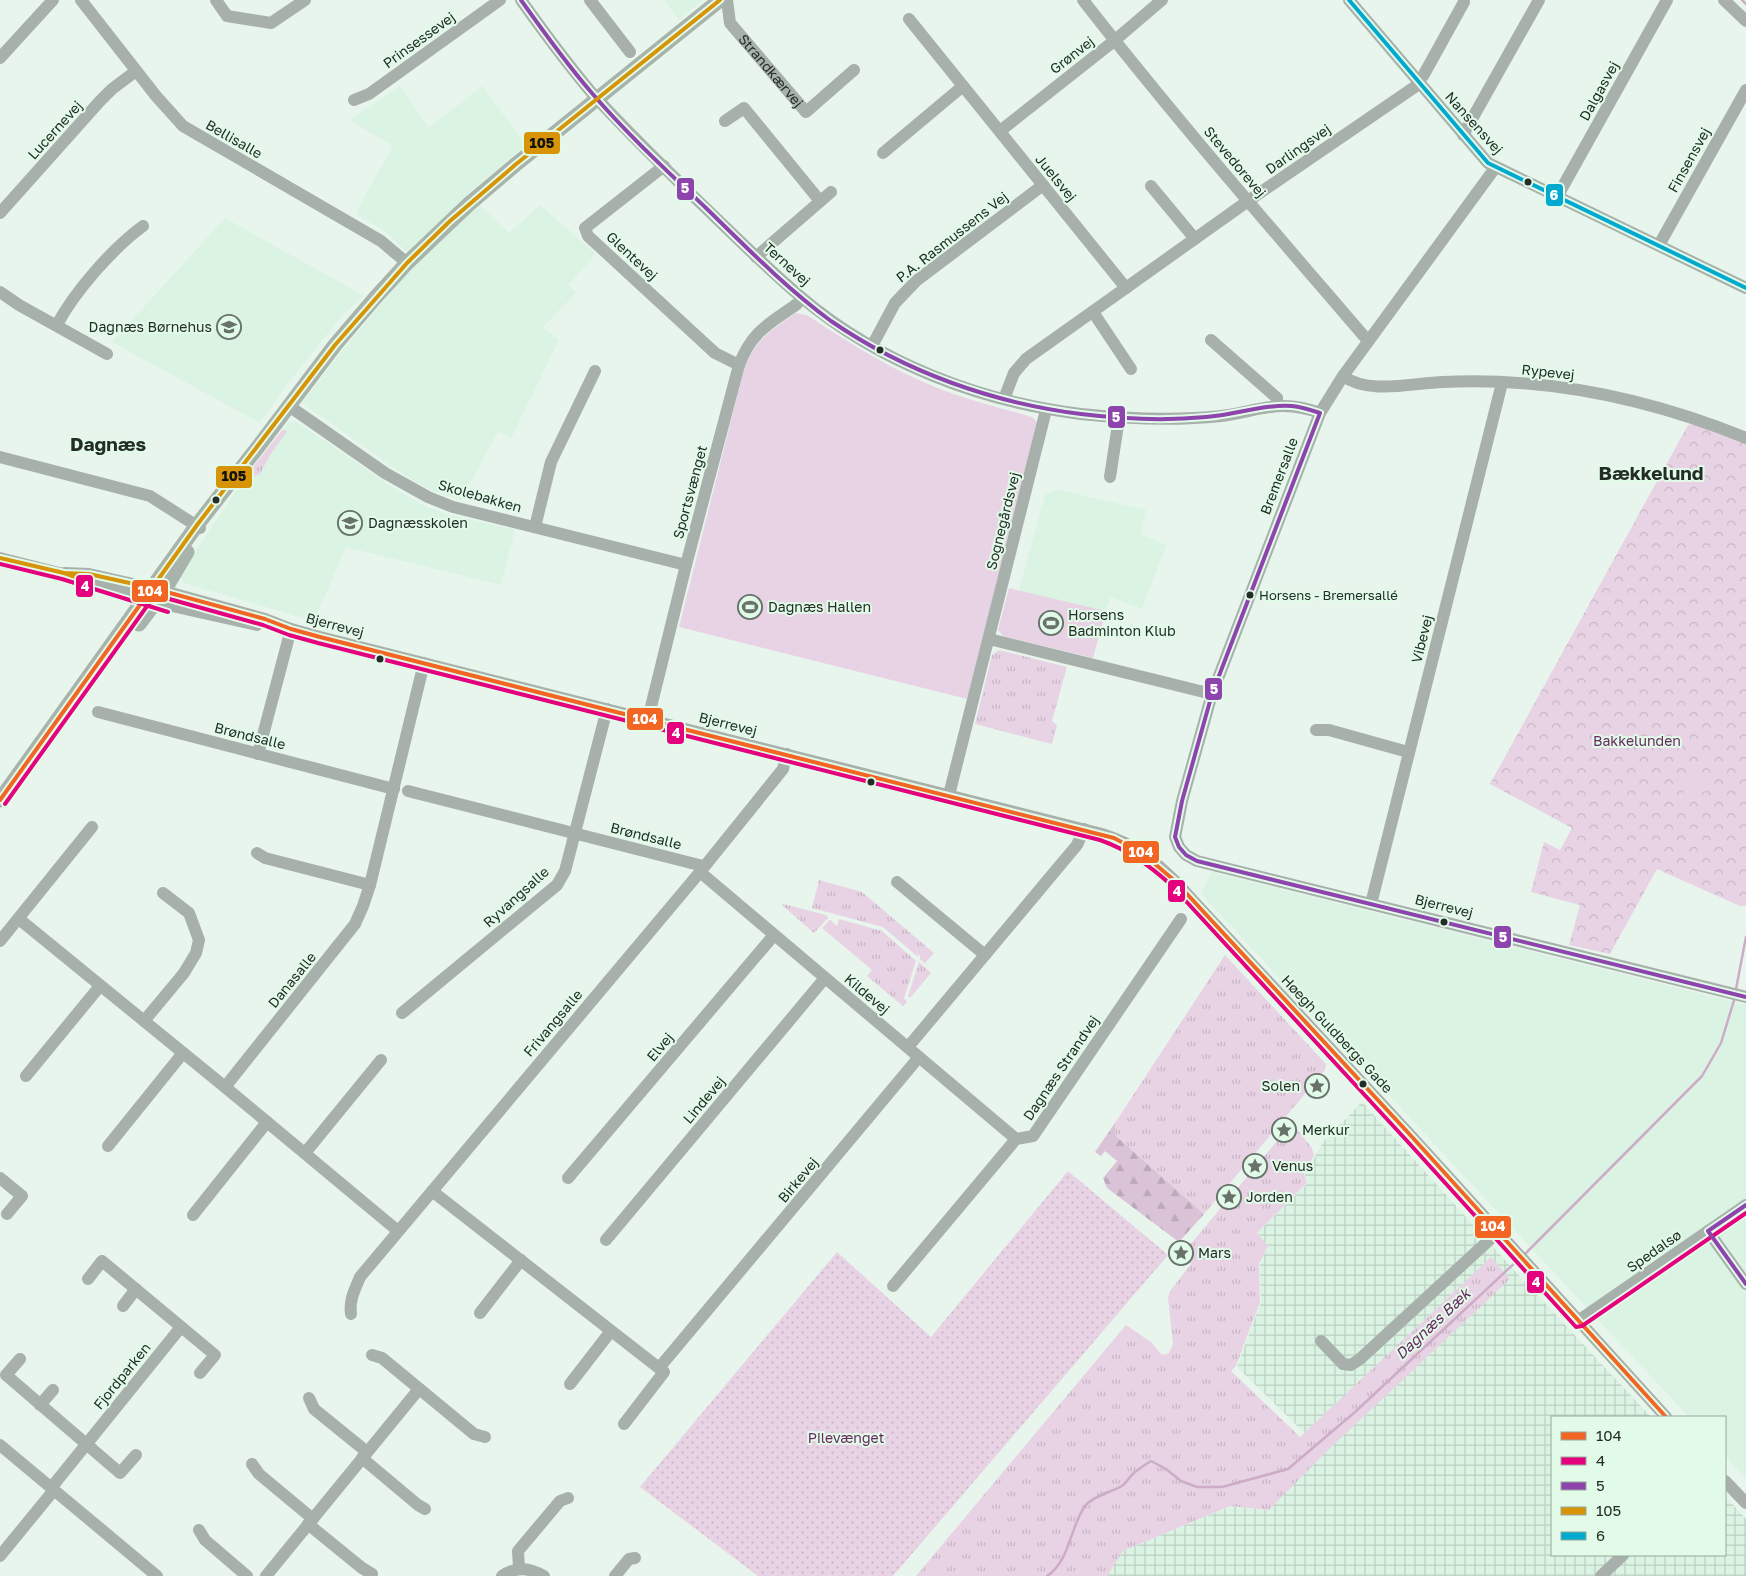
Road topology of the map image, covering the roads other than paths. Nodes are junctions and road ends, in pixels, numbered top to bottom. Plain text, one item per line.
1 (53, 0) edge
2 (81, 0) edge
3 (216, 0) edge
4 (305, 0) edge
5 (500, 0) edge
6 (521, 0) edge
7 (590, 0) edge
8 (720, 0) edge
9 (727, 0) edge
10 (1082, 0) edge
11 (1162, 0) edge
12 (1349, 0) edge
13 (1539, 0) edge
14 (1667, 0) edge
15 (1724, 0) edge
16 (1464, 2) dead end
17 (909, 19) dead end
18 (1746, 21) edge
19 (1114, 41) junction
20 (630, 52) dead end
21 (0, 58) edge
22 (854, 70) dead end
23 (136, 71) junction
24 (1418, 82) junction
25 (963, 86) junction
26 (1746, 90) edge
27 (598, 99) junction
28 (354, 100) dead end
29 (725, 121) dead end
30 (1000, 131) junction
31 (1463, 134) junction
32 (883, 153) dead end
33 (664, 166) junction
34 (1495, 168) junction
35 (1043, 185) junction
36 (1151, 186) dead end
37 (832, 192) dead end
38 (1557, 197) junction
39 (820, 201) junction
40 (1248, 201) junction
41 (0, 213) edge
42 (143, 226) dead end
43 (1195, 239) junction
44 (1660, 245) junction
45 (756, 257) junction
46 (407, 263) junction
47 (1126, 288) junction
48 (1746, 288) edge
49 (0, 292) edge
50 (802, 298) junction
51 (1093, 312) junction
52 (57, 325) junction
53 (1211, 340) dead end
54 (1368, 341) junction
55 (872, 346) junction
56 (107, 354) dead end
57 (739, 366) junction
58 (1131, 369) dead end
59 (595, 371) dead end
60 (1343, 376) junction
61 (1502, 383) junction
62 (1004, 399) junction
63 (289, 406) junction
64 (1277, 406) junction
65 (1046, 410) junction
66 (1320, 413) junction
67 (1119, 418) junction
68 (1746, 438) edge
69 (0, 457) edge
70 (1110, 477) dead end
71 (199, 527) junction
72 (535, 527) junction
73 (0, 558) edge
74 (686, 565) junction
75 (154, 594) junction
76 (291, 629) junction
77 (989, 639) junction
78 (424, 663) junction
79 (1212, 694) junction
80 (607, 709) junction
81 (98, 712) dead end
82 (648, 719) junction
83 (1316, 730) dead end
84 (1408, 752) junction
85 (258, 754) junction
86 (787, 754) junction
87 (394, 789) junction
88 (408, 791) dead end
89 (949, 795) junction
90 (0, 800) edge
91 (92, 827) dead end
92 (1084, 829) junction
93 (576, 834) junction
94 (1175, 837) joint
95 (258, 853) dead end
96 (1152, 859) joint
97 (701, 869) junction
98 (897, 882) dead end
99 (370, 885) junction
100 (163, 893) dead end
101 (1371, 904) junction
102 (19, 918) junction
103 (1181, 919) dead end
104 (774, 935) junction
105 (0, 942) edge
106 (985, 955) junction
107 (825, 978) junction
108 (100, 986) junction
109 (1746, 997) edge
110 (402, 1013) dead end
111 (144, 1021) junction
112 (908, 1047) junction
113 (183, 1053) junction
114 (919, 1057) junction
115 (381, 1060) dead end
116 (26, 1076) dead end
117 (225, 1087) junction
118 (267, 1122) junction
119 (1016, 1139) junction
120 (108, 1146) dead end
121 (305, 1153) junction
122 (0, 1178) edge
123 (568, 1178) dead end
124 (432, 1191) junction
125 (1746, 1205) edge
126 (8, 1214) dead end
127 (193, 1215) dead end
128 (398, 1231) junction
129 (1498, 1231) junction
130 (1708, 1232) junction
131 (606, 1240) dead end
132 (521, 1260) junction
133 (88, 1279) dead end
134 (1746, 1284) edge
135 (893, 1286) dead end
136 (136, 1290) junction
137 (123, 1306) dead end
138 (480, 1313) dead end
139 (351, 1314) dead end
140 (1578, 1321) junction
141 (181, 1327) junction
142 (611, 1331) junction
143 (1321, 1341) dead end
144 (372, 1355) dead end
145 (20, 1358) dead end
146 (659, 1368) junction
147 (200, 1373) dead end
148 (570, 1384) dead end
149 (419, 1389) junction
150 (53, 1390) dead end
151 (309, 1398) dead end
152 (40, 1404) junction
153 (1665, 1416) edge
154 (624, 1424) dead end
155 (484, 1437) dead end
156 (86, 1444) junction
157 (0, 1445) edge
158 (136, 1455) dead end
159 (365, 1455) junction
160 (252, 1464) dead end
161 (1726, 1482) edge
162 (52, 1489) junction
163 (568, 1498) dead end
164 (1746, 1503) edge
165 (425, 1509) dead end
166 (311, 1521) junction
167 (199, 1530) dead end
168 (0, 1556) edge
169 (1623, 1556) edge
170 (635, 1558) dead end
171 (519, 1568) junction
172 (372, 1574) dead end
173 (157, 1576) edge
174 (247, 1576) edge
175 (266, 1576) edge
176 (502, 1576) edge
177 (544, 1576) edge
178 (615, 1576) edge
179 (1601, 1576) edge

1 - 21 street
2 - 23 street, Bellisalle
3 - 4 street
5 - 28 street, Prinsessevej
6 - 27 street, Ternevej
7 - 20 street
8 - 27 main road
9 - 22 street, Strandkærvej
10 - 19 street, Stevedorevej
11 - 19 street, Grønvej
12 - 24 street, Nansensvej
13 - 31 street
14 - 38 street, Dalgasvej
15 - 18 street
16 - 24 street
17 - 25 street, Juelsvej
19 - 30 street, Grønvej
19 - 40 street, Stevedorevej
23 - 41 street, Lucernevej
23 - 46 street, Bellisalle
24 - 31 street, Nansensvej
24 - 40 street, Darlingsvej
25 - 30 street, Juelsvej
25 - 32 street
26 - 44 street, Finsensvej
27 - 33 street, Ternevej
27 - 46 main road
29 - 39 street
30 - 35 street, Juelsvej
31 - 34 street, Nansensvej
33 - 45 street, Ternevej
33 - 57 street, Glentevej
34 - 38 street, Nansensvej
34 - 54 street, Bremersalle
35 - 47 street, Juelsvej
35 - 55 street, P.A. Rasmussens Vej
36 - 43 street
37 - 39 street
38 - 44 street, Nansensvej
39 - 45 street
40 - 43 street, Darlingsvej
40 - 54 street, Stevedorevej
42 - 52 street
43 - 47 street, Darlingsvej
44 - 48 street, Nansensvej
45 - 50 street, Ternevej
46 - 63 main road
47 - 51 street, Darlingsvej
49 - 52 street
50 - 55 street, Ternevej
50 - 57 street, Sportsvænget
51 - 58 street
51 - 62 street, Darlingsvej
52 - 56 street
53 - 64 street
54 - 60 street, Bremersalle
55 - 62 street, Ternevej
57 - 74 street, Sportsvænget
59 - 72 street
60 - 61 street, Rypevej
60 - 66 street, Bremersalle
61 - 68 street, Rypevej
61 - 84 street, Vibevej
62 - 65 street, Ternevej
63 - 71 main road
63 - 72 street, Skolebakken
64 - 66 street, Ternevej
64 - 67 street, Ternevej
65 - 67 street, Ternevej
65 - 77 street, Sognegårdsvej
66 - 79 street, Bremersalle
67 - 70 street
69 - 71 street
71 - 75 main road
72 - 74 street, Skolebakken
73 - 75 street, Bjerrevej
74 - 82 street, Sportsvænget
75 - 76 street, Bjerrevej
75 - 90 main road
76 - 78 street, Bjerrevej
76 - 85 street
77 - 79 street
77 - 89 street, Sognegårdsvej
78 - 80 street, Bjerrevej
78 - 87 street, Danasalle
79 - 94 street, Bremersalle
80 - 82 street, Bjerrevej
80 - 93 street, Ryvangsalle
81 - 85 street, Brøndsalle
82 - 86 street, Bjerrevej
83 - 84 street
84 - 101 street, Vibevej
85 - 87 street, Brøndsalle
86 - 89 street, Bjerrevej
86 - 97 street, Frivangsalle
87 - 99 street, Danasalle
88 - 93 street, Brøndsalle
89 - 92 street, Bjerrevej
91 - 102 street
92 - 96 street, Bjerrevej
92 - 106 street
93 - 97 street, Brøndsalle
93 - 110 street, Ryvangsalle
94 - 101 street, Bjerrevej
95 - 99 street
96 - 129 street, Høegh Guldbergs Gade
97 - 104 street, Kildevej
97 - 124 street, Frivangsalle
98 - 106 street
99 - 117 street, Danasalle
100 - 111 street
101 - 109 street, Bjerrevej
102 - 105 street
102 - 108 street
103 - 119 street, Dagnæs Strandvej
104 - 107 street, Kildevej
104 - 123 street, Elvej
106 - 112 street
107 - 112 street, Kildevej
107 - 131 street, Lindevej
108 - 111 street
108 - 116 street
111 - 113 street
112 - 114 street, Kildevej
113 - 117 street
113 - 120 street
114 - 119 street, Kildevej
114 - 146 street, Birkevej
115 - 121 street
117 - 118 street
118 - 121 street
118 - 127 street
119 - 135 street, Dagnæs Strandvej
121 - 128 street
122 - 126 street
124 - 128 street, Frivangsalle
124 - 132 street
125 - 130 street, Spedalsø
128 - 139 street, Frivangsalle
129 - 140 street, Høegh Guldbergs Gade
129 - 143 street
130 - 134 street
130 - 140 street, Spedalsø
132 - 138 street
132 - 142 street
133 - 136 street
136 - 137 street
136 - 141 street
140 - 153 street, Høegh Guldbergs Gade
141 - 147 street
141 - 156 street, Fjordparken
142 - 146 street
142 - 148 street
144 - 149 street
145 - 152 street
146 - 154 street
149 - 155 street
149 - 159 street
150 - 152 street
151 - 159 street
152 - 156 street
156 - 158 street
156 - 162 street, Fjordparken
157 - 162 street
159 - 165 street
159 - 166 street
160 - 166 street
161 - 164 street
162 - 168 street, Fjordparken
162 - 173 street
163 - 171 street
166 - 172 street
166 - 175 street
167 - 174 street
169 - 179 street
170 - 178 street
171 - 176 street
171 - 177 street

